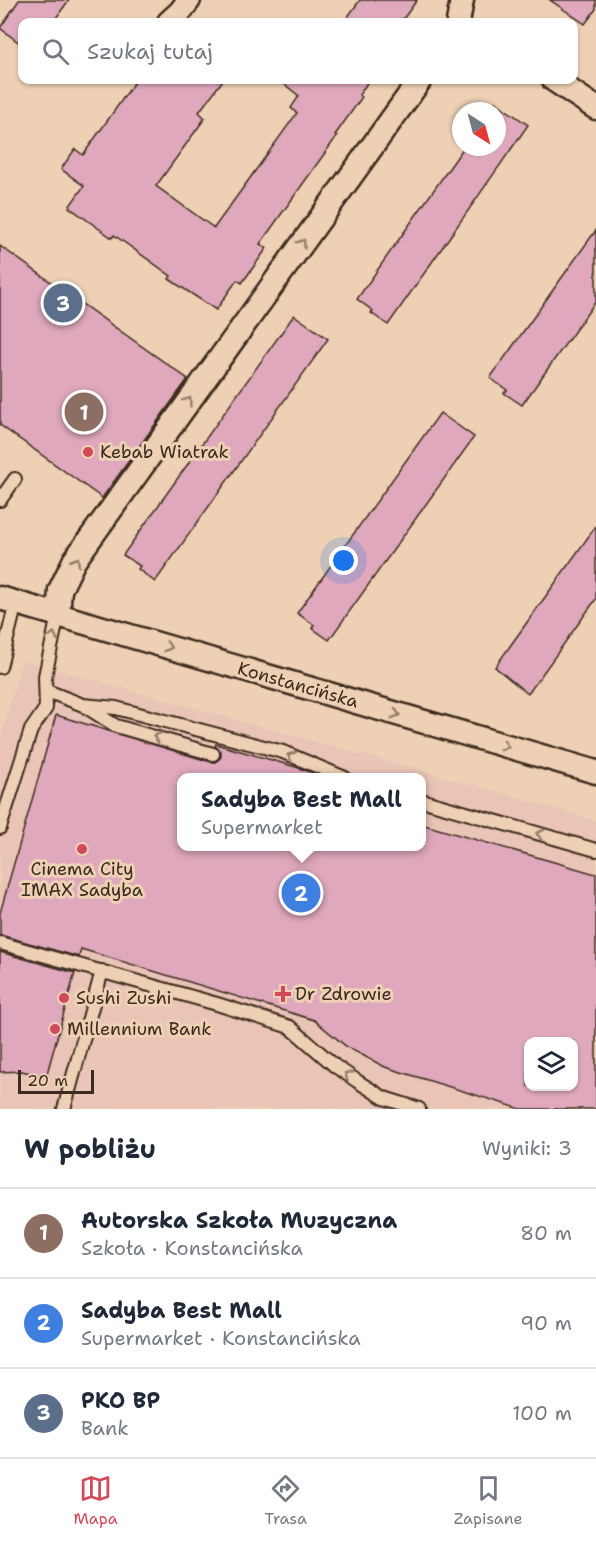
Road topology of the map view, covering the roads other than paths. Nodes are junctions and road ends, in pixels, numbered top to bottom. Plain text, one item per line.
1 (189, 0) edge
2 (462, 0) edge
3 (173, 18) edge
4 (459, 18) edge
5 (417, 84) edge
6 (560, 84) edge
7 (596, 108) edge
8 (15, 479) dead end
9 (0, 500) edge
10 (8, 601) edge
11 (58, 615) junction
12 (0, 667) edge
13 (46, 691) junction
14 (83, 705) junction
15 (213, 753) dead end
16 (596, 772) edge
17 (335, 773) edge
18 (426, 801) edge
19 (0, 828) edge
20 (596, 850) edge
21 (0, 943) edge
22 (102, 971) junction
23 (64, 1109) edge
24 (419, 1109) edge

1 - 3 street
2 - 4 street
11 -> 5 street
6 - 7 street
8 - 9 lane
10 - 11 street, Konstancińska
10 - 12 lane
13 -> 11 lane
11 -> 16 street, Konstancińska
13 - 14 lane
13 - 19 lane
15 -> 14 lane
17 -> 14 lane
20 -> 18 lane
21 - 22 lane
22 - 23 lane
24 -> 22 lane

